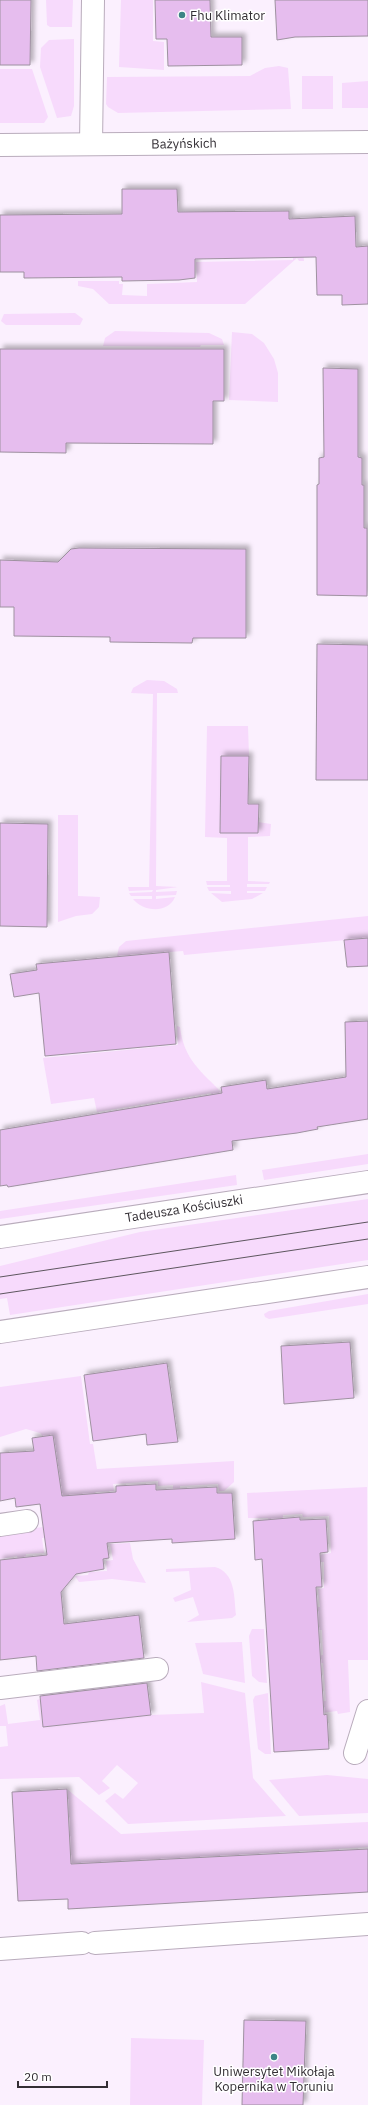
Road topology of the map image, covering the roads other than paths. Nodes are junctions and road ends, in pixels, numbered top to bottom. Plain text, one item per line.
1 (93, 0) edge
2 (368, 142) edge
3 (91, 144) junction
4 (0, 145) edge
5 (368, 1182) edge
6 (0, 1237) edge
7 (368, 1277) edge
8 (0, 1332) edge
9 (27, 1521) dead end
10 (0, 1525) edge
11 (157, 1669) dead end
12 (0, 1688) edge
13 (368, 1711) edge
14 (355, 1752) dead end
15 (368, 1924) edge
16 (0, 1949) edge

1 - 3 street
2 - 3 street, Bażyńskich
3 - 4 street, Bażyńskich
5 - 6 street, Tadeusza Kościuszki
7 - 8 street
9 - 10 street
11 - 12 street
13 - 14 street
15 - 16 street

